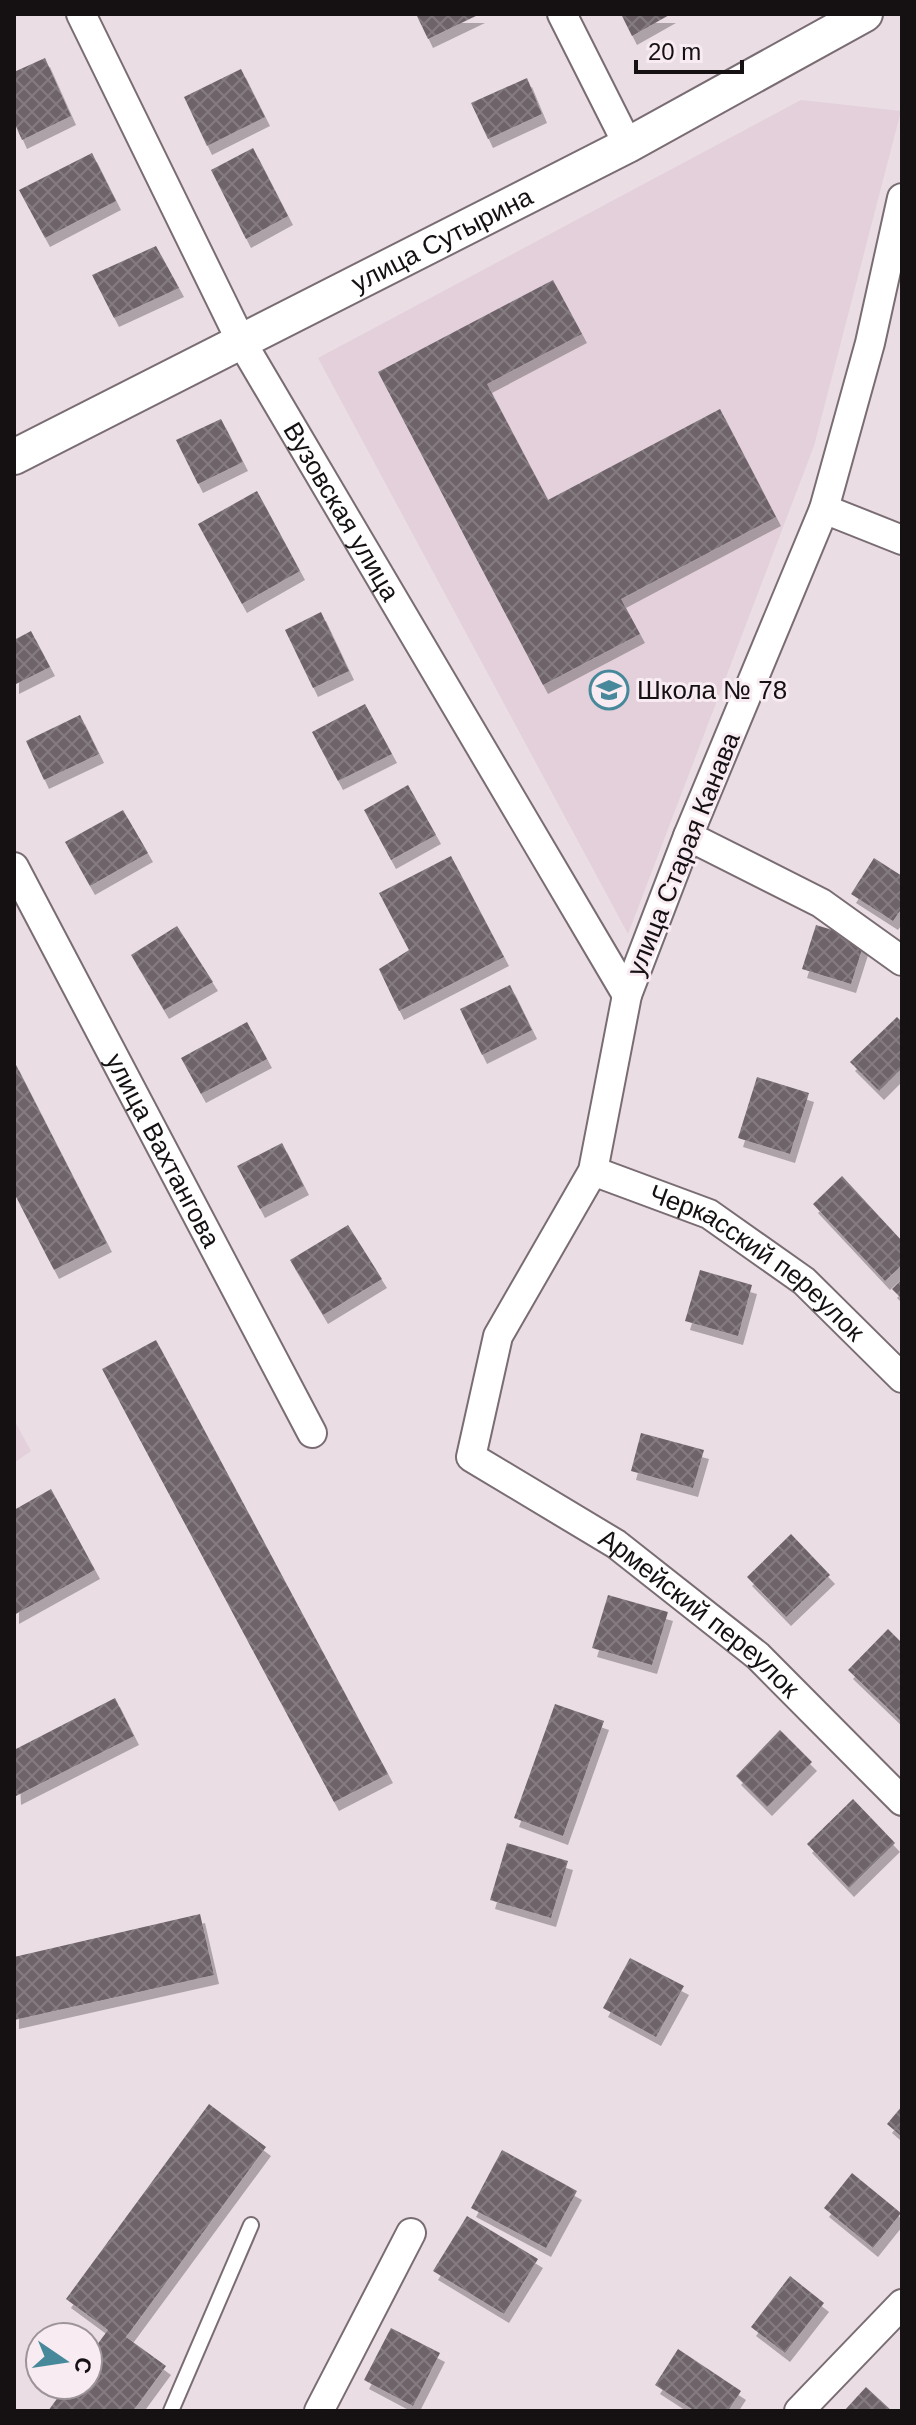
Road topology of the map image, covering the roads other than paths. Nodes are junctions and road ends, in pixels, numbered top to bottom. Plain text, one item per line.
1 (81, 14) edge
2 (562, 14) edge
3 (865, 14) edge
4 (628, 145) junction
5 (902, 198) edge
6 (241, 341) junction
7 (14, 457) edge
8 (824, 509) junction
9 (902, 540) edge
10 (688, 836) junction
11 (14, 867) edge
12 (902, 961) edge
13 (627, 995) junction
14 (593, 1171) junction
15 (902, 1378) edge
16 (312, 1433) dead end
17 (471, 1457) joint
18 (902, 1801) edge
19 (251, 2225) dead end
20 (411, 2233) dead end
21 (902, 2304) edge
22 (171, 2411) edge
23 (319, 2411) edge
24 (799, 2411) edge

1 - 6 street, Вузовская улица
2 - 4 street
3 - 4 street, улица Сутырина
4 - 6 street, улица Сутырина
5 - 8 street, улица Старая Канава
6 - 7 street, улица Сутырина
6 - 13 street, Вузовская улица
8 - 9 street
8 - 10 street, улица Старая Канава
10 - 12 street
10 - 13 street, улица Старая Канава
11 - 16 street, улица Вахтангова
13 - 14 street, улица Старая Канава
14 - 15 street, Черкасский переулок
14 - 17 street, улица Старая Канава
17 - 18 street, Армейский переулок
19 - 22 lane
20 - 23 street
21 - 24 street

